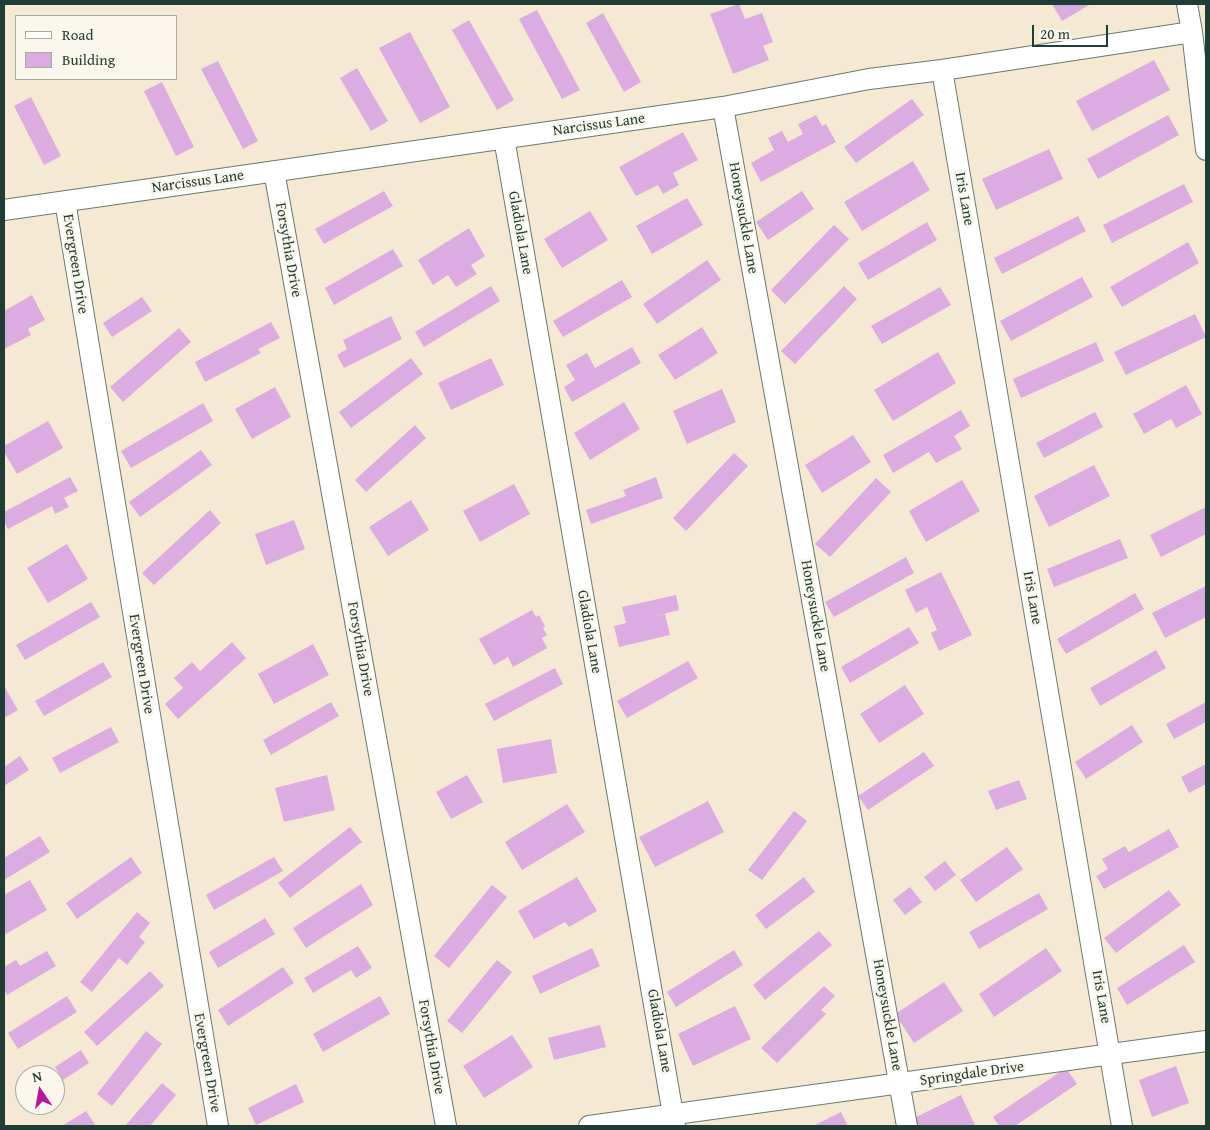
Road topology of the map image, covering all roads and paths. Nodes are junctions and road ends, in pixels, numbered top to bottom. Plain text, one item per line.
1 (1186, 4) edge
2 (1192, 32) junction
3 (942, 70) junction
4 (723, 107) junction
5 (504, 138) junction
6 (1206, 150) edge
7 (274, 171) junction
8 (65, 201) junction
9 (4, 210) edge
10 (1206, 1041) edge
11 (1111, 1055) junction
12 (900, 1084) junction
13 (674, 1121) edge
14 (218, 1126) edge
15 (446, 1126) edge
16 (589, 1126) edge
17 (907, 1126) edge
18 (1122, 1126) edge

1 - 2 street
2 - 3 street, Narcissus Lane
2 - 6 street
3 - 4 street, Narcissus Lane
3 - 11 street, Iris Lane
4 - 5 street, Narcissus Lane
4 - 12 street, Honeysuckle Lane
5 - 7 street, Narcissus Lane
5 - 13 street, Gladiola Lane
7 - 8 street, Narcissus Lane
7 - 15 street, Forsythia Drive
8 - 9 street, Narcissus Lane
8 - 14 street, Evergreen Drive
10 - 11 street, Springdale Drive
11 - 12 street, Springdale Drive
11 - 18 street, Iris Lane
12 - 13 street, Springdale Drive
12 - 17 street, Honeysuckle Lane
13 - 16 street, Springdale Drive

